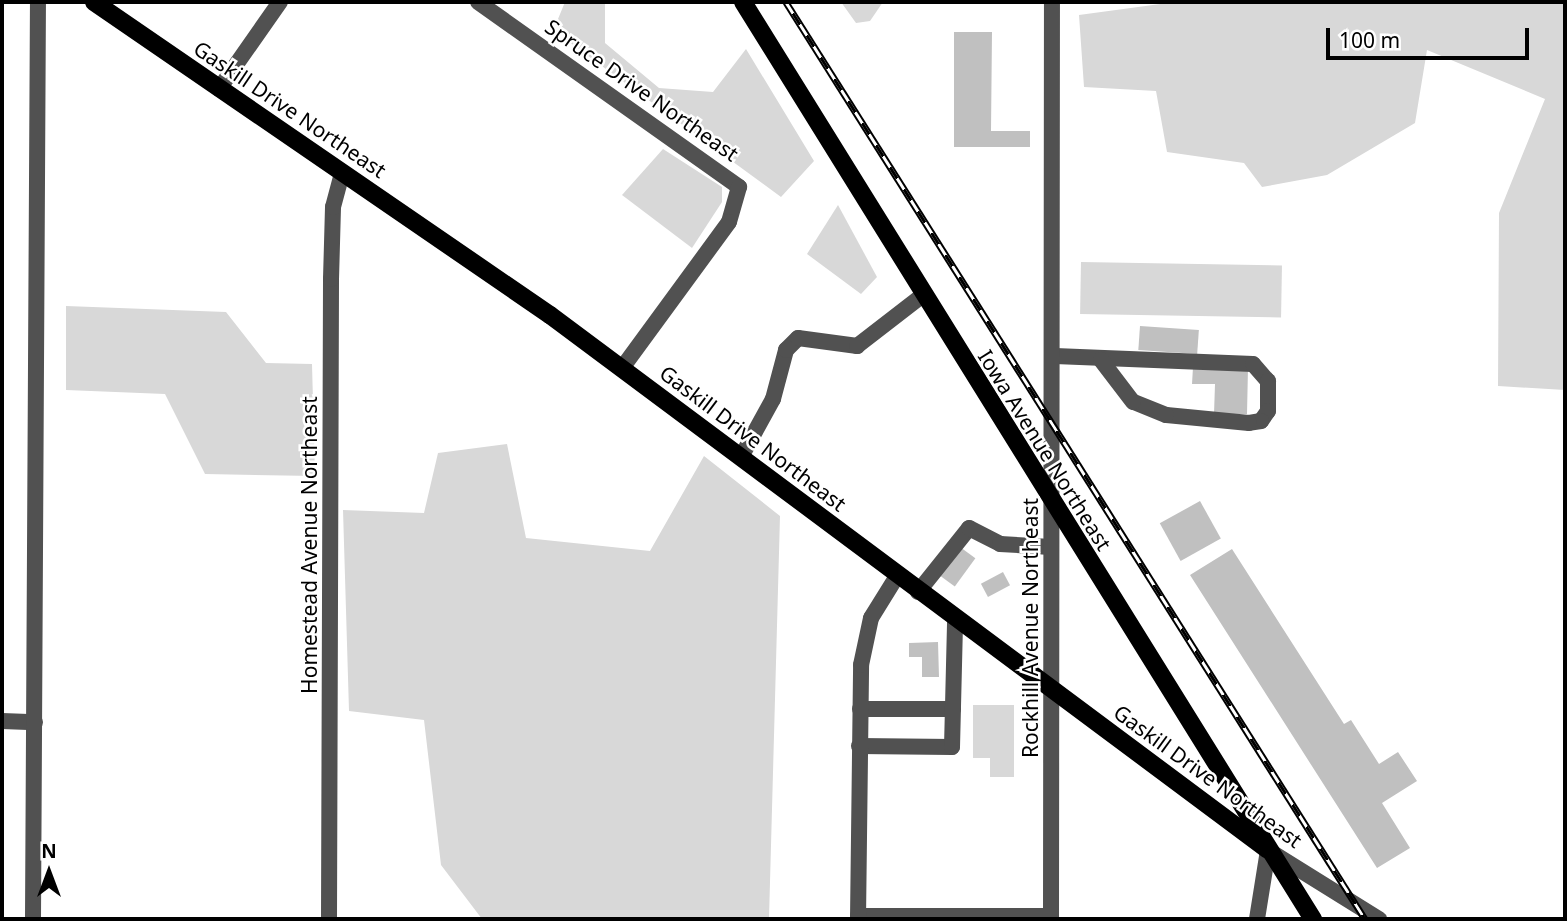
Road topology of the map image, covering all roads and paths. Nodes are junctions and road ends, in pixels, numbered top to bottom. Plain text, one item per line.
1 (38, 2) edge
2 (94, 2) edge
3 (280, 2) edge
4 (478, 2) edge
5 (743, 2) edge
6 (1052, 2) edge
7 (219, 89) junction
8 (342, 173) junction
9 (923, 295) junction
10 (1055, 356) junction
11 (1101, 360) junction
12 (622, 368) junction
13 (741, 457) junction
14 (1051, 505) junction
15 (1051, 547) junction
16 (897, 576) junction
17 (918, 592) junction
18 (955, 621) junction
19 (1051, 692) junction
20 (860, 709) junction
21 (953, 709) junction
22 (2, 721) edge
23 (35, 722) junction
24 (859, 746) junction
25 (1268, 850) junction
26 (858, 918) edge
27 (1051, 918) edge
28 (33, 919) edge
29 (328, 919) edge
30 (1257, 919) edge
31 (1313, 919) edge
32 (1378, 919) edge

1 - 23 street
2 - 7 main road, Gaskill Drive Northeast
3 - 7 street
4 - 12 street, Spruce Drive Northeast
5 - 9 main road, Iowa Avenue Northeast
6 - 10 street, Rockhill Avenue Northeast
7 - 8 main road, Gaskill Drive Northeast
8 - 12 main road, Gaskill Drive Northeast
8 - 29 street, Homestead Avenue Northeast
9 - 13 street
9 - 14 main road, Iowa Avenue Northeast
10 - 11 street
10 - 14 street, Rockhill Avenue Northeast
11 - 11 street
12 - 13 main road, Gaskill Drive Northeast
13 - 16 main road, Gaskill Drive Northeast
14 - 15 street, Rockhill Avenue Northeast
14 - 25 main road, Iowa Avenue Northeast
15 - 17 street
15 - 19 street, Rockhill Avenue Northeast
16 - 17 main road, Gaskill Drive Northeast
16 - 20 street
17 - 18 main road, Gaskill Drive Northeast
18 - 19 main road, Gaskill Drive Northeast
18 - 21 street
19 - 25 main road, Gaskill Drive Northeast
19 - 27 street, Rockhill Avenue Northeast
20 - 21 street
20 - 24 street
21 - 24 street
22 - 23 street
23 - 28 street
24 - 26 street
25 - 30 street
25 - 31 main road, Iowa Avenue Northeast
25 - 32 street, Gaskill Drive Northeast
26 - 27 street

